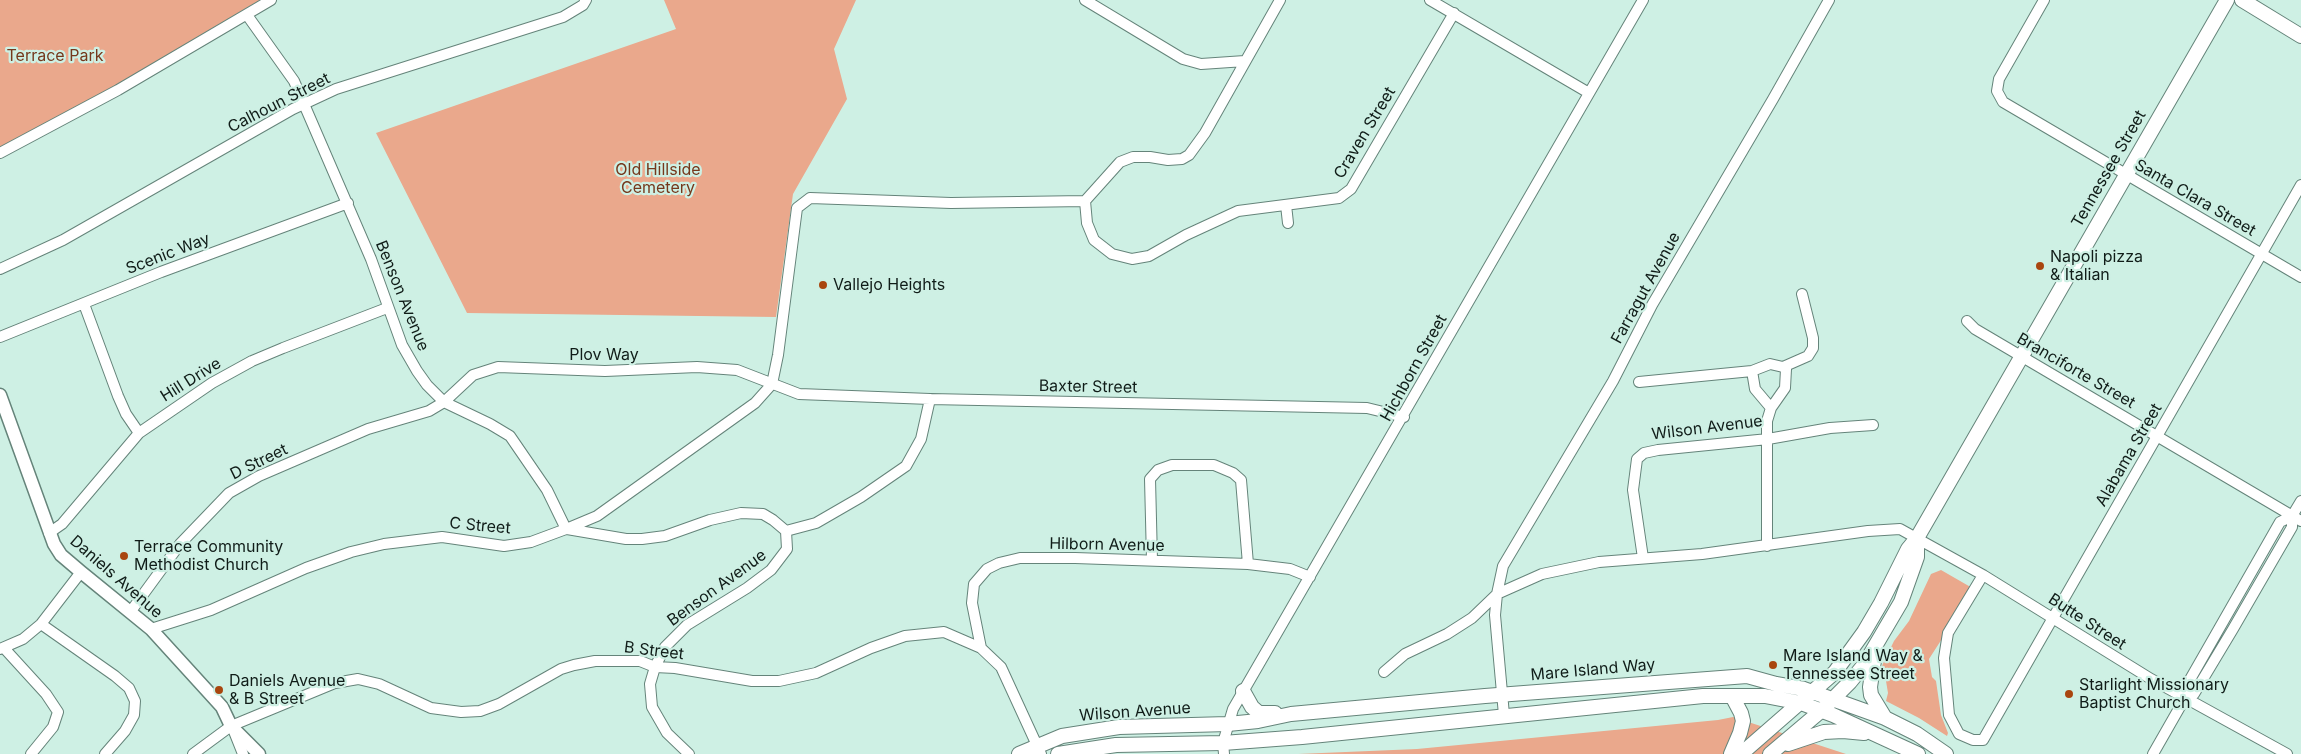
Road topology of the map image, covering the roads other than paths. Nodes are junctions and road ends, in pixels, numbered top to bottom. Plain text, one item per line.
1 (271, 0) edge
2 (586, 0) edge
3 (1085, 0) edge
4 (1280, 0) edge
5 (1430, 0) edge
6 (1643, 0) edge
7 (1829, 0) edge
8 (2044, 0) edge
9 (2226, 0) edge
10 (2242, 0) edge
11 (1454, 13) junction
12 (247, 15) junction
13 (2301, 36) edge
14 (1245, 61) junction
15 (1589, 93) junction
16 (304, 104) junction
17 (0, 153) edge
18 (2126, 176) junction
19 (2301, 185) edge
20 (1085, 201) junction
21 (348, 203) junction
22 (1286, 205) junction
23 (1288, 223) dead end
24 (2262, 254) junction
25 (0, 269) edge
26 (2301, 276) edge
27 (1802, 294) dead end
28 (84, 304) junction
29 (387, 308) junction
30 (1966, 321) dead end
31 (0, 337) edge
32 (2020, 356) junction
33 (1783, 367) junction
34 (1752, 371) junction
35 (1639, 382) dead end
36 (772, 384) junction
37 (0, 395) edge
38 (930, 399) junction
39 (444, 402) junction
40 (1771, 408) junction
41 (1404, 417) junction
42 (1873, 425) dead end
43 (139, 433) junction
44 (2157, 436) junction
45 (1768, 438) junction
46 (2301, 502) edge
47 (2297, 519) edge
48 (566, 529) junction
49 (786, 531) junction
50 (49, 533) junction
51 (1917, 538) junction
52 (1767, 546) junction
53 (1643, 558) junction
54 (1152, 560) junction
55 (1248, 564) junction
56 (81, 572) junction
57 (1983, 575) junction
58 (1310, 577) junction
59 (1497, 594) junction
60 (131, 611) junction
61 (2053, 617) junction
62 (41, 624) junction
63 (151, 629) junction
64 (1877, 646) junction
65 (2, 648) edge
66 (981, 648) junction
67 (655, 667) junction
68 (1384, 672) dead end
69 (1243, 691) junction
70 (1813, 692) junction
71 (1502, 694) junction
72 (1732, 696) junction
73 (1834, 698) junction
74 (2185, 698) junction
75 (1801, 703) junction
76 (1822, 710) junction
77 (1291, 714) junction
78 (1504, 715) junction
79 (1885, 718) junction
80 (1228, 724) junction
81 (231, 726) junction
82 (1883, 737) junction
83 (1224, 749) edge
84 (1039, 750) edge
85 (1772, 752) edge
86 (31, 754) edge
87 (105, 754) edge
88 (193, 754) edge
89 (242, 754) edge
90 (259, 754) edge
91 (689, 754) edge
92 (1019, 754) edge
93 (1058, 754) edge
94 (1731, 754) edge
95 (1741, 754) edge
96 (1918, 754) edge
97 (1946, 754) edge
98 (2153, 754) edge
99 (2287, 754) edge

1 - 12 street
2 - 16 street, Calhoun Street
3 - 14 street
4 - 14 street
5 - 11 street
6 - 15 street, Hichborn Street
7 - 59 street, Farragut Avenue
8 - 18 street, Santa Clara Street
9 - 18 main road, Tennessee Street
10 - 13 main road
11 - 15 street
11 - 22 street, Craven Street
12 - 16 street, Benson Avenue
12 - 17 street
14 - 20 street
15 - 41 street, Hichborn Street
16 - 21 street, Benson Avenue
16 - 25 street, Calhoun Street
18 - 24 street, Santa Clara Street
18 - 32 main road, Tennessee Street
19 - 24 street, Alabama Street
20 - 22 street, Craven Street
20 - 36 street
21 - 28 street, Scenic Way
21 - 29 street, Benson Avenue
22 - 23 street
24 - 26 street, Santa Clara Street
24 - 44 street, Alabama Street
27 - 33 street
28 - 31 street, Scenic Way
28 - 43 street
29 - 39 street, Benson Avenue
29 - 43 street, Hill Drive
30 - 32 street, Branciforte Street
32 - 44 street, Branciforte Street
32 - 51 main road, Tennessee Street
33 - 34 street
33 - 40 street
34 - 35 street
34 - 40 street
36 - 38 street, Baxter Street
36 - 39 street, Plov Way
36 - 48 street, C Street
37 - 50 street, Daniels Avenue
38 - 41 street, Baxter Street
38 - 49 street
39 - 48 street, Benson Avenue
39 - 60 street, D Street
40 - 45 street
41 - 58 street, Hichborn Street
42 - 45 street, Wilson Avenue
43 - 50 street, Hill Drive
44 - 47 street, Branciforte Street
44 - 61 street, Alabama Street
45 - 52 street
45 - 53 street, Wilson Avenue
46 - 47 street
47 - 74 street
48 - 49 street
48 - 63 street, C Street
49 - 67 street, Benson Avenue
50 - 56 street, Daniels Avenue
51 - 52 street, Butte Street
51 - 57 street, Butte Street
51 - 64 main road, Tennessee Street
51 - 70 main road, Tennessee Street
52 - 53 street, Butte Street
53 - 59 street
54 - 55 street, Hilborn Avenue
54 - 55 street
54 - 66 street, Hilborn Avenue
55 - 58 street, Hilborn Avenue
56 - 60 street, Daniels Avenue
56 - 62 street
57 - 61 street, Butte Street
57 - 61 street, Alabama Street
58 - 69 street, Hichborn Street
59 - 68 street
59 - 71 street, Farragut Avenue
60 - 63 street, Daniels Avenue
61 - 74 street, Butte Street
62 - 65 street
62 - 87 street
63 - 81 street, Daniels Avenue
64 - 73 main road, Tennessee Street
64 - 79 main road
65 - 86 street
66 - 67 street, B Street
66 - 84 street, B Street
67 - 81 street, B Street
67 - 91 street, Benson Avenue
69 - 77 main road
69 - 80 street, Hichborn Street
70 - 71 main road, Mare Island Way
70 - 73 main road, Mare Island Way
70 - 75 main road, Tennessee Street
71 - 77 main road, Mare Island Way
71 - 78 street, Farragut Avenue
72 - 75 main road
72 - 78 main road
72 - 94 main road
73 - 76 main road, Tennessee Street
73 - 79 main road, Mare Island Way
74 - 98 street
74 - 99 street, Butte Street
75 - 76 main road
75 - 95 main road, Tennessee Street
76 - 82 main road
76 - 85 main road, Tennessee Street
77 - 80 main road, Mare Island Way
78 - 83 main road
79 - 97 main road, Mare Island Way
80 - 83 street, Hichborn Street
80 - 84 main road, Wilson Avenue
81 - 88 street, B Street
81 - 89 street
81 - 90 street, Daniels Avenue
82 - 85 main road
82 - 96 main road
83 - 93 main road, Wilson Avenue
84 - 92 main road, Wilson Avenue

